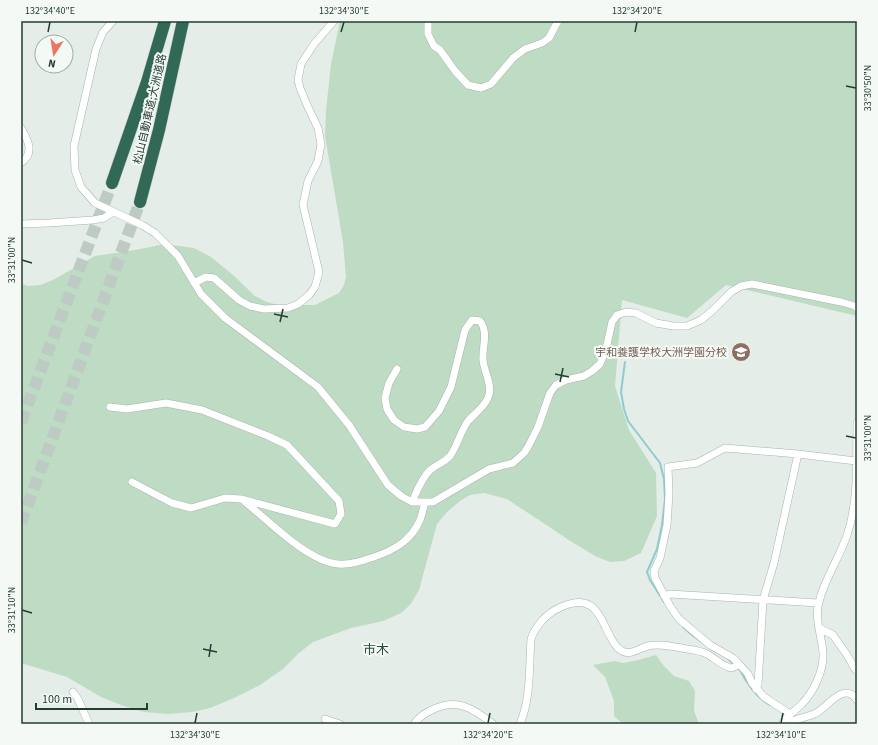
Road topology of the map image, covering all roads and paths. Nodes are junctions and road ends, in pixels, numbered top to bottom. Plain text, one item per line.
1 (113, 21) edge
2 (165, 21) edge
3 (183, 21) edge
4 (334, 21) edge
5 (428, 21) edge
6 (558, 21) edge
7 (21, 128) edge
8 (21, 163) edge
9 (112, 183) tunnel mouth
10 (140, 202) tunnel mouth
11 (113, 212) junction
12 (21, 224) edge
13 (194, 283) junction
14 (857, 308) edge
15 (398, 369) dead end
16 (110, 407) dead end
17 (857, 423) edge
18 (798, 454) junction
19 (856, 461) edge
20 (132, 482) dead end
21 (241, 499) junction
22 (412, 502) junction
23 (425, 503) junction
24 (664, 596) junction
25 (763, 600) junction
26 (818, 603) junction
27 (819, 628) junction
28 (737, 666) junction
29 (857, 670) edge
30 (756, 689) junction
31 (73, 692) dead end
32 (857, 700) edge
33 (790, 714) junction
34 (325, 719) dead end
35 (89, 724) edge
36 (340, 724) edge
37 (414, 724) edge
38 (494, 724) edge
39 (520, 724) edge
40 (784, 724) edge
41 (788, 724) edge

1 - 11 street
2 - 9 highway, 松山自動車道;大洲道路
3 - 10 highway, 松山自動車道;大洲道路
4 - 13 street
5 - 6 street
7 - 8 street
11 - 12 street
11 - 13 street
13 - 22 street
14 - 23 street
15 - 22 street
16 - 21 street
17 - 19 street
18 - 19 street
18 - 24 street
18 - 25 street
19 - 26 street
20 - 21 street
21 - 23 street
22 - 23 street
24 - 25 street
24 - 28 street
25 - 26 street
25 - 30 street
26 - 27 street
27 - 29 street
27 - 33 street
28 - 30 street
28 - 39 street
30 - 33 street
31 - 35 street
32 - 41 street
33 - 40 street
34 - 36 street
37 - 38 street

